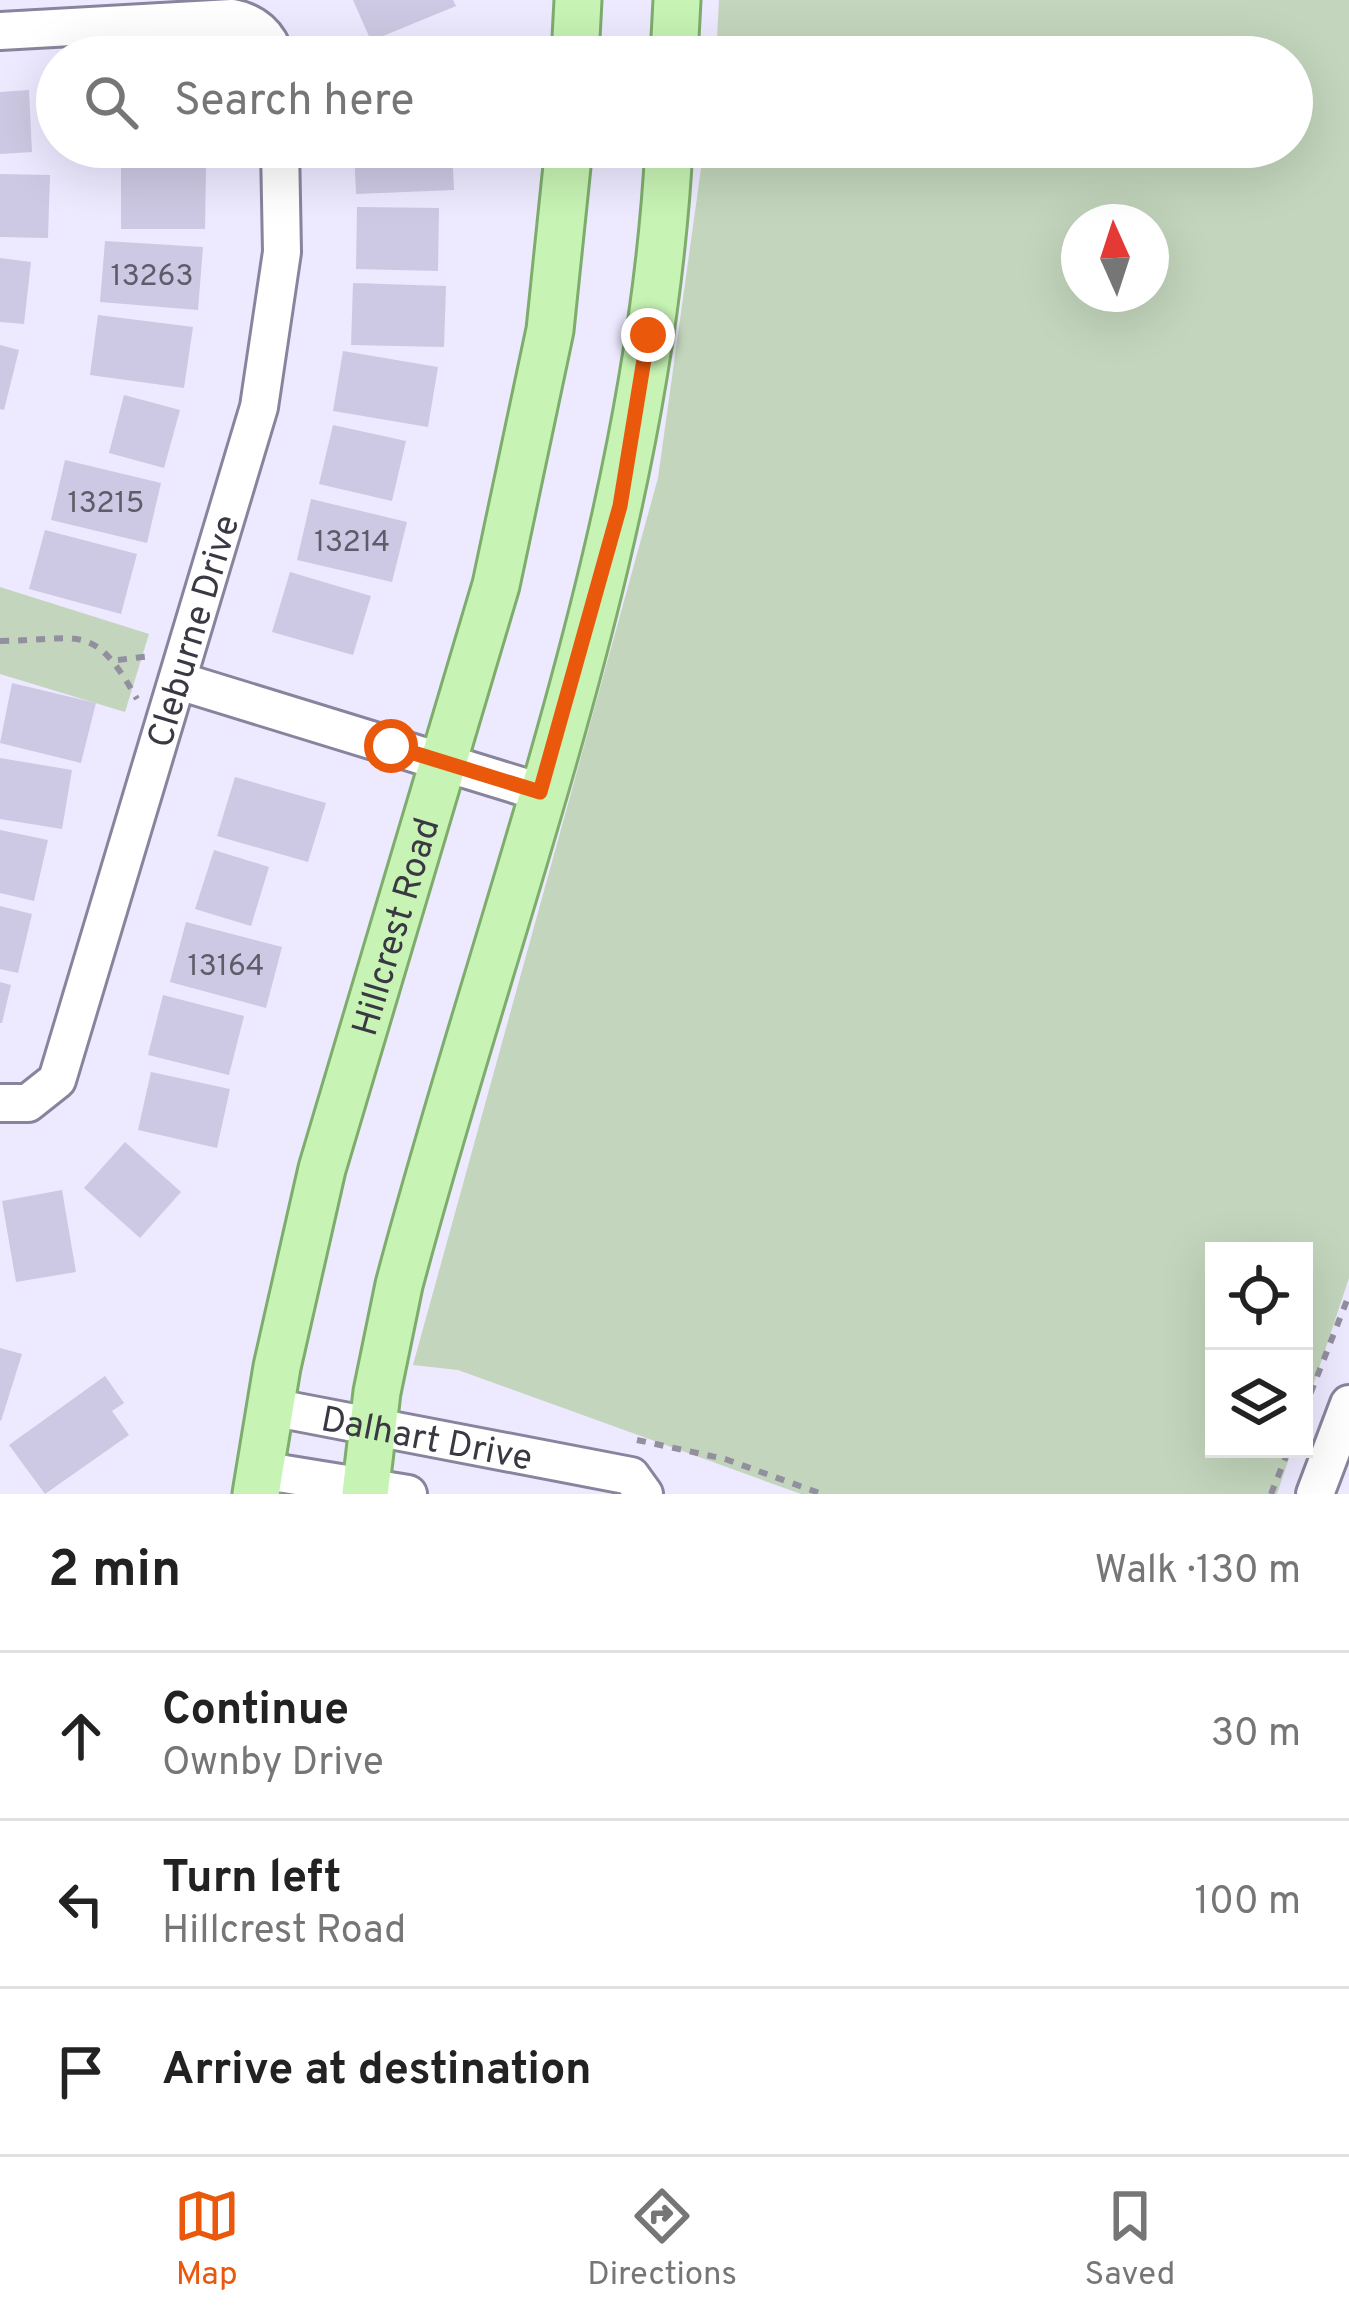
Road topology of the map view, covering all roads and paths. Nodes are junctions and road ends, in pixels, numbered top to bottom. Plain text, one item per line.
1 (578, 0) edge
2 (677, 0) edge
3 (0, 31) edge
4 (262, 36) edge
5 (576, 36) edge
6 (675, 36) edge
7 (280, 168) edge
8 (567, 168) edge
9 (667, 168) edge
10 (0, 641) edge
11 (118, 659) junction
12 (167, 669) junction
13 (137, 699) dead end
14 (443, 762) junction
15 (540, 792) junction
16 (0, 1103) edge
17 (1349, 1295) edge
18 (1313, 1387) edge
19 (271, 1407) junction
20 (1346, 1420) edge
21 (373, 1425) junction
22 (1285, 1458) edge
23 (258, 1482) edge
24 (380, 1491) edge
25 (644, 1494) edge
26 (1271, 1494) edge
27 (1315, 1494) edge

1 - 5 main road
2 - 6 main road
3 - 4 street
7 - 12 street, Cleburne Drive
8 - 14 main road, Hillcrest Road
9 - 15 main road
10 - 11 path
11 - 12 path
11 - 13 path
12 - 14 street
12 - 16 street, Cleburne Drive
14 - 15 street
14 - 19 main road, Hillcrest Road
15 - 21 main road
17 - 18 path
19 - 21 street, Dalhart Drive
19 - 23 main road, Hillcrest Road
20 - 27 street
21 - 24 main road
21 - 25 street, Dalhart Drive
22 - 26 path
23 - 24 street, Dalhart Drive

